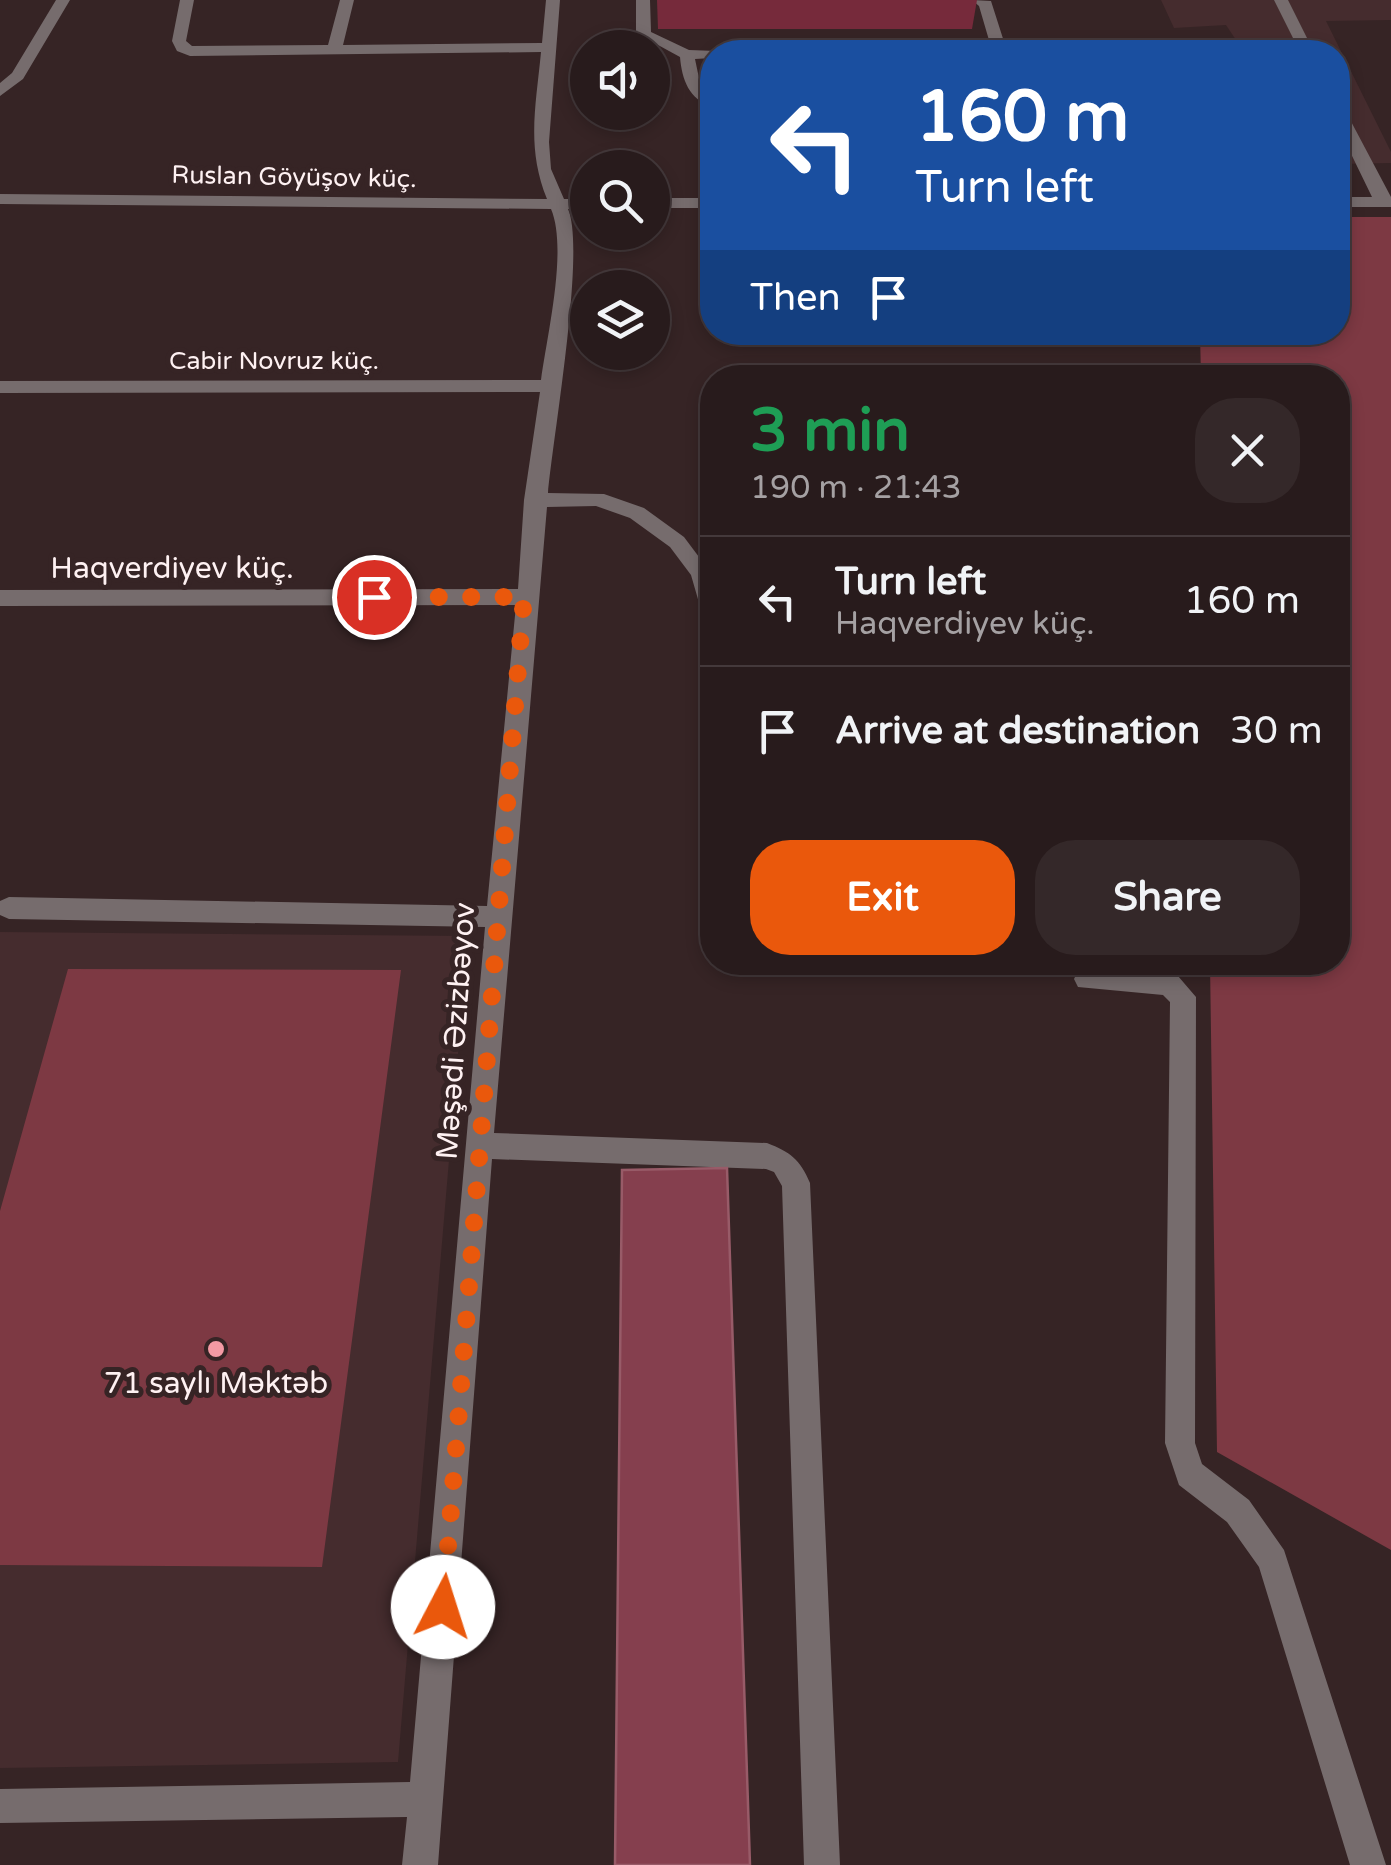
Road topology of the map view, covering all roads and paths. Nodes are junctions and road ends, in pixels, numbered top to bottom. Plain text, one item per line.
1 (63, 0) edge
2 (187, 0) edge
3 (347, 0) edge
4 (552, 0) edge
5 (643, 0) edge
6 (980, 0) edge
7 (1280, 0) edge
8 (998, 40) edge
9 (1301, 40) edge
10 (550, 47) junction
11 (334, 50) junction
12 (687, 54) junction
13 (700, 54) edge
14 (0, 90) edge
15 (700, 96) edge
16 (1350, 134) edge
17 (0, 199) edge
18 (700, 202) edge
19 (1350, 202) edge
20 (1387, 202) edge
21 (670, 203) edge
22 (559, 204) junction
23 (570, 204) edge
24 (549, 386) junction
25 (0, 387) edge
26 (534, 500) junction
27 (700, 573) edge
28 (524, 597) junction
29 (0, 598) edge
30 (10, 908) dead end
31 (495, 917) junction
32 (1087, 979) dead end
33 (482, 1146) junction
34 (426, 1799) junction
35 (0, 1806) edge
36 (420, 1865) edge
37 (822, 1865) edge
38 (1368, 1865) edge

1 - 14 street
2 - 11 street
3 - 11 street
4 - 10 street, Məşədi Əzizbəyov
5 - 12 street
6 - 8 street
7 - 9 street
10 - 11 street
10 - 22 street, Məşədi Əzizbəyov
12 - 13 street
12 - 15 street
16 - 20 street
17 - 22 street, Ruslan Göyüşov küç.
18 - 21 street
19 - 20 street
22 - 23 street, Ruslan Göyüşov küç.
22 - 24 street, Məşədi Əzizbəyov
24 - 25 street, Cabir Novruz küç.
24 - 26 street, Məşədi Əzizbəyov
26 - 27 street
26 - 28 street, Məşədi Əzizbəyov
28 - 29 street, Haqverdiyev küç.
28 - 31 street, Məşədi Əzizbəyov
30 - 31 street
31 - 33 street, Məşədi Əzizbəyov
32 - 38 street
33 - 34 street, Məşədi Əzizbəyov
33 - 37 street
34 - 35 street
34 - 36 street, Məşədi Əzizbəyov

